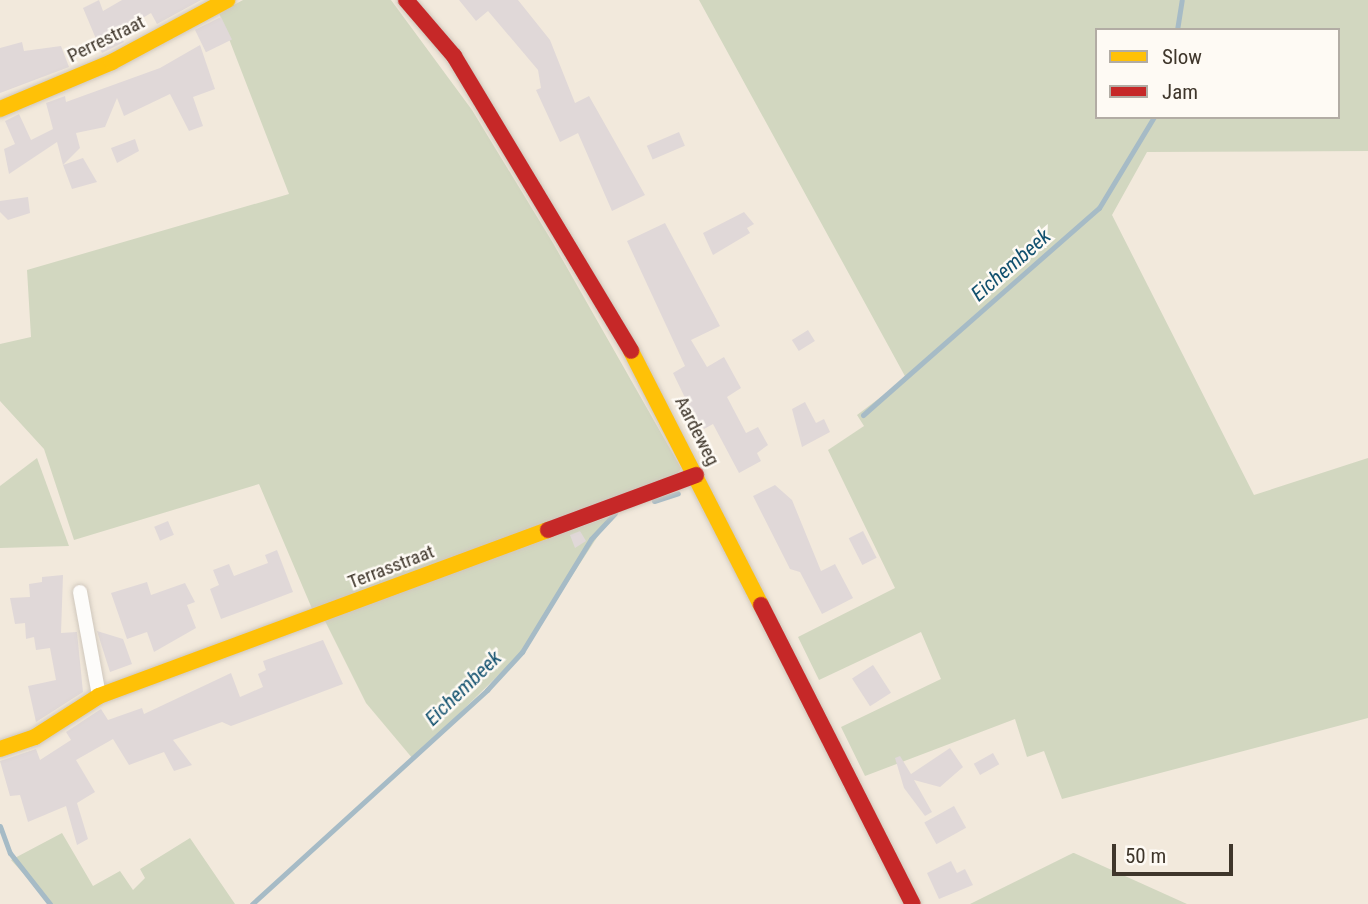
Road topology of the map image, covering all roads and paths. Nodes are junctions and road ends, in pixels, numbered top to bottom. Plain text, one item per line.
1 (227, 0) edge
2 (406, 0) edge
3 (0, 109) edge
4 (696, 475) junction
5 (80, 592) dead end
6 (99, 696) junction
7 (0, 749) edge
8 (913, 904) edge

1 - 3 street, Perrestraat
2 - 4 street, Aardeweg
4 - 6 street, Terrasstraat
4 - 8 street, Aardeweg
5 - 6 street
6 - 7 street, Terrasstraat

